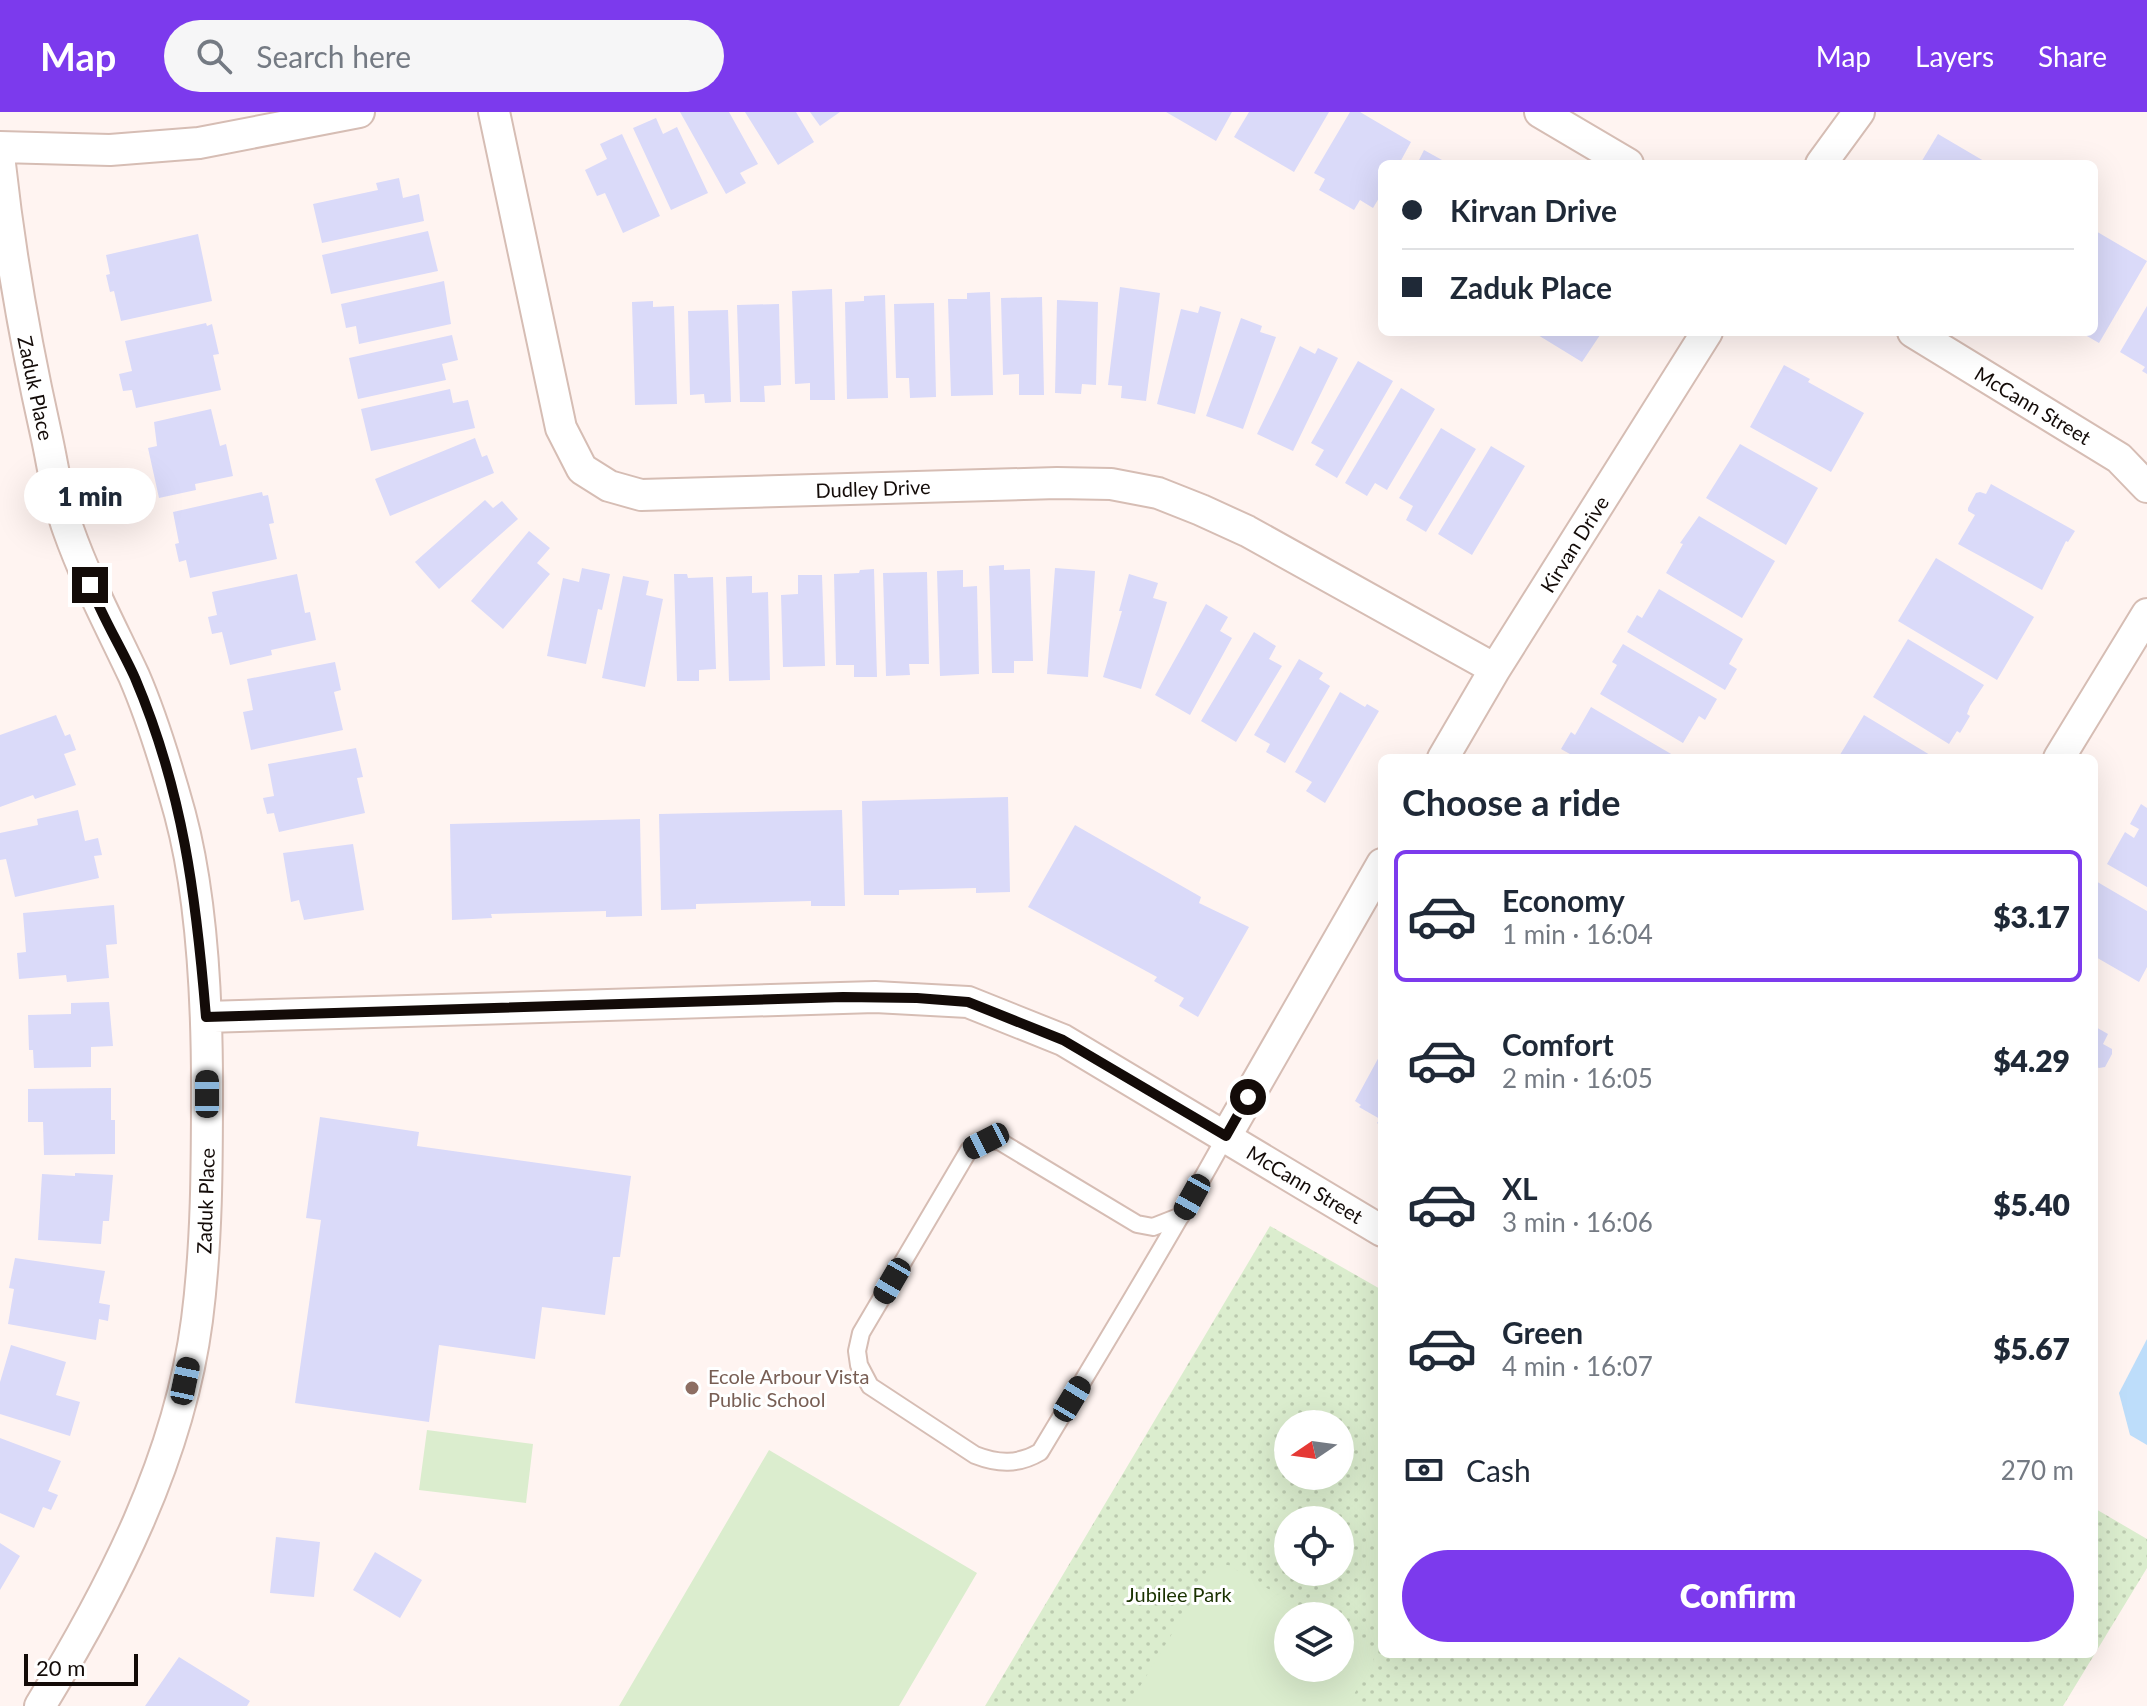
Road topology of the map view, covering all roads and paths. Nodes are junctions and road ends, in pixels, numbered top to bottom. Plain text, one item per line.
1 (359, 112) edge
2 (494, 112) edge
3 (1540, 112) edge
4 (1859, 112) edge
5 (0, 147) edge
6 (1621, 160) edge
7 (1824, 160) edge
8 (0, 164) edge
9 (1704, 336) edge
10 (1920, 336) edge
11 (2147, 487) edge
12 (2147, 614) edge
13 (1495, 669) junction
14 (1445, 754) edge
15 (2061, 754) edge
16 (1378, 871) edge
17 (206, 1017) junction
18 (1226, 1136) junction
19 (1181, 1216) junction
20 (1378, 1229) edge
21 (40, 1706) edge

1 - 5 street
2 - 13 street, Dudley Drive
3 - 6 street
4 - 7 street
8 - 17 street, Zaduk Place
9 - 13 street, Kirvan Drive
10 - 11 street, McCann Street
12 - 15 street
13 - 14 street, Kirvan Drive
16 - 18 street
17 - 18 street, McCann Street
17 - 21 street, Zaduk Place
18 - 19 lane
18 - 20 street, McCann Street
19 - 19 lane

